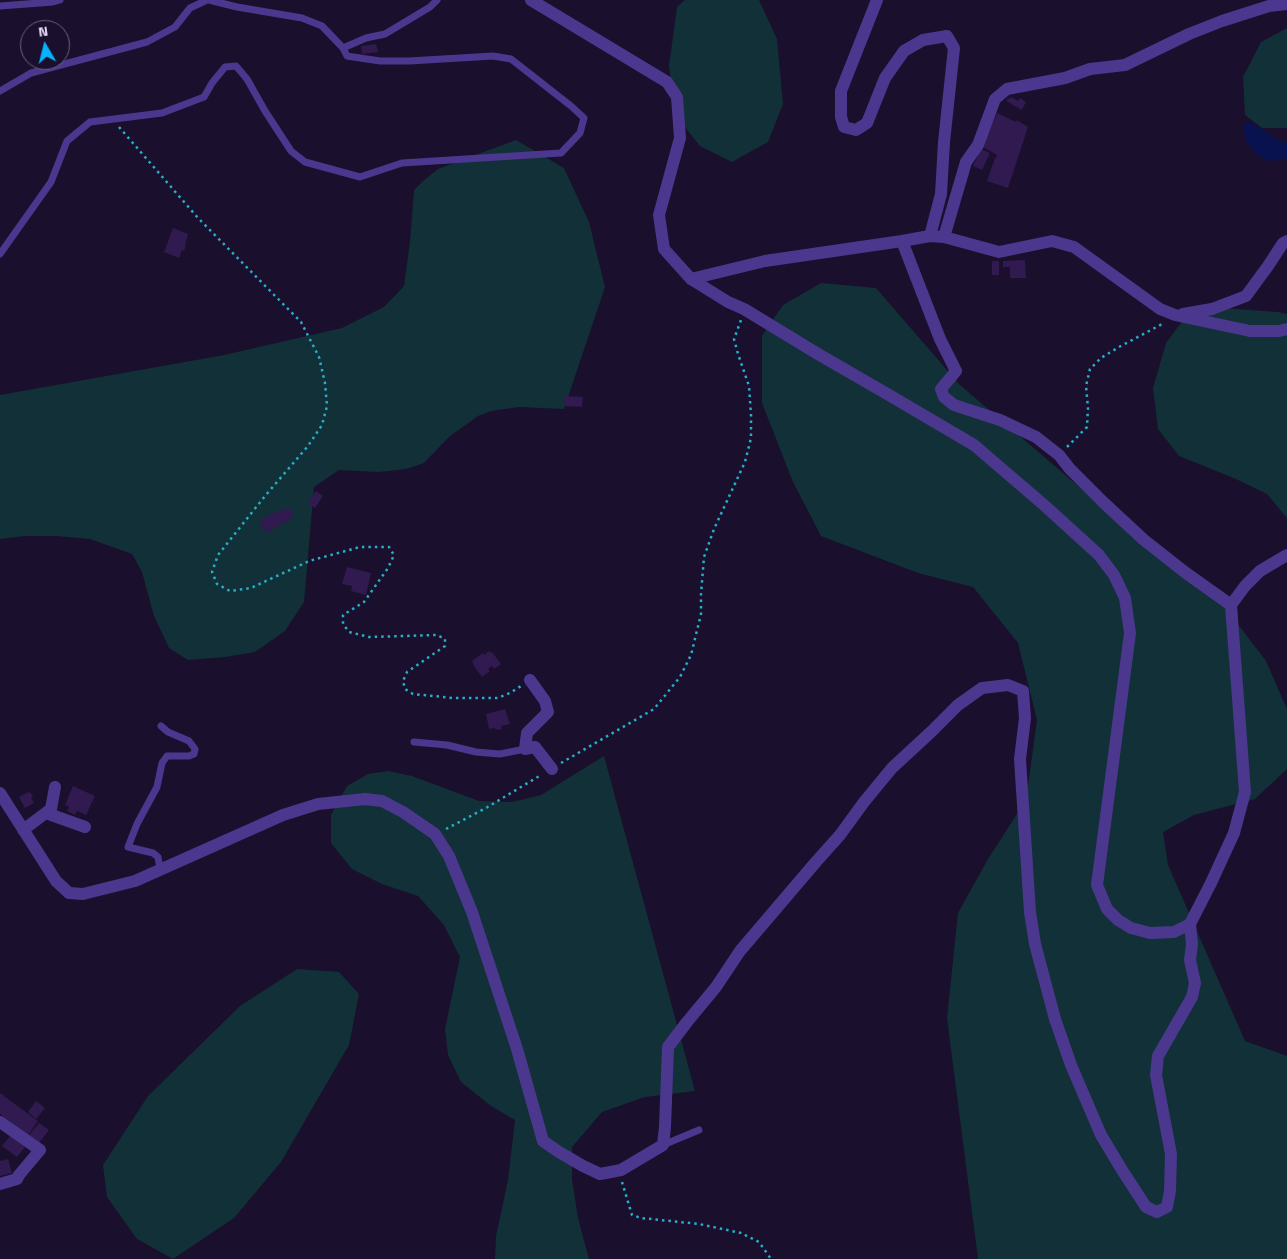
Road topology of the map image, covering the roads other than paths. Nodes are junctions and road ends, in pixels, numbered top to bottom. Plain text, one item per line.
1 (60, 0) edge
2 (208, 0) edge
3 (437, 0) edge
4 (531, 0) edge
5 (877, 0) edge
6 (1286, 2) edge
7 (0, 6) edge
8 (343, 48) junction
9 (0, 91) edge
10 (930, 236) junction
11 (944, 237) junction
12 (902, 241) junction
13 (1287, 241) edge
14 (0, 254) edge
15 (691, 279) junction
16 (1175, 315) junction
17 (1287, 329) edge
18 (1287, 555) edge
19 (1231, 605) junction
20 (530, 680) road end
21 (161, 726) dead end
22 (414, 742) dead end
23 (525, 749) junction
24 (552, 769) road end
25 (55, 787) dead end
26 (0, 793) edge
27 (46, 813) junction
28 (85, 826) dead end
29 (23, 830) junction
30 (160, 869) junction
31 (1190, 924) junction
32 (0, 1122) edge
33 (700, 1130) dead end
34 (663, 1145) junction
35 (0, 1184) edge

1 - 7 lane
2 - 8 lane
2 - 9 lane
3 - 8 lane
4 - 15 street
5 - 10 street
6 - 11 street
8 - 14 lane
10 - 11 street
10 - 12 street
11 - 16 street
12 - 15 street
12 - 19 street
13 - 16 street
15 - 31 street
16 - 17 street
18 - 19 street
19 - 31 street
20 - 23 street
21 - 30 lane
22 - 23 lane
23 - 24 street
25 - 27 street
26 - 29 street
27 - 28 street
27 - 29 street
29 - 30 street
30 - 34 street
31 - 34 street
32 - 35 street
33 - 34 lane

